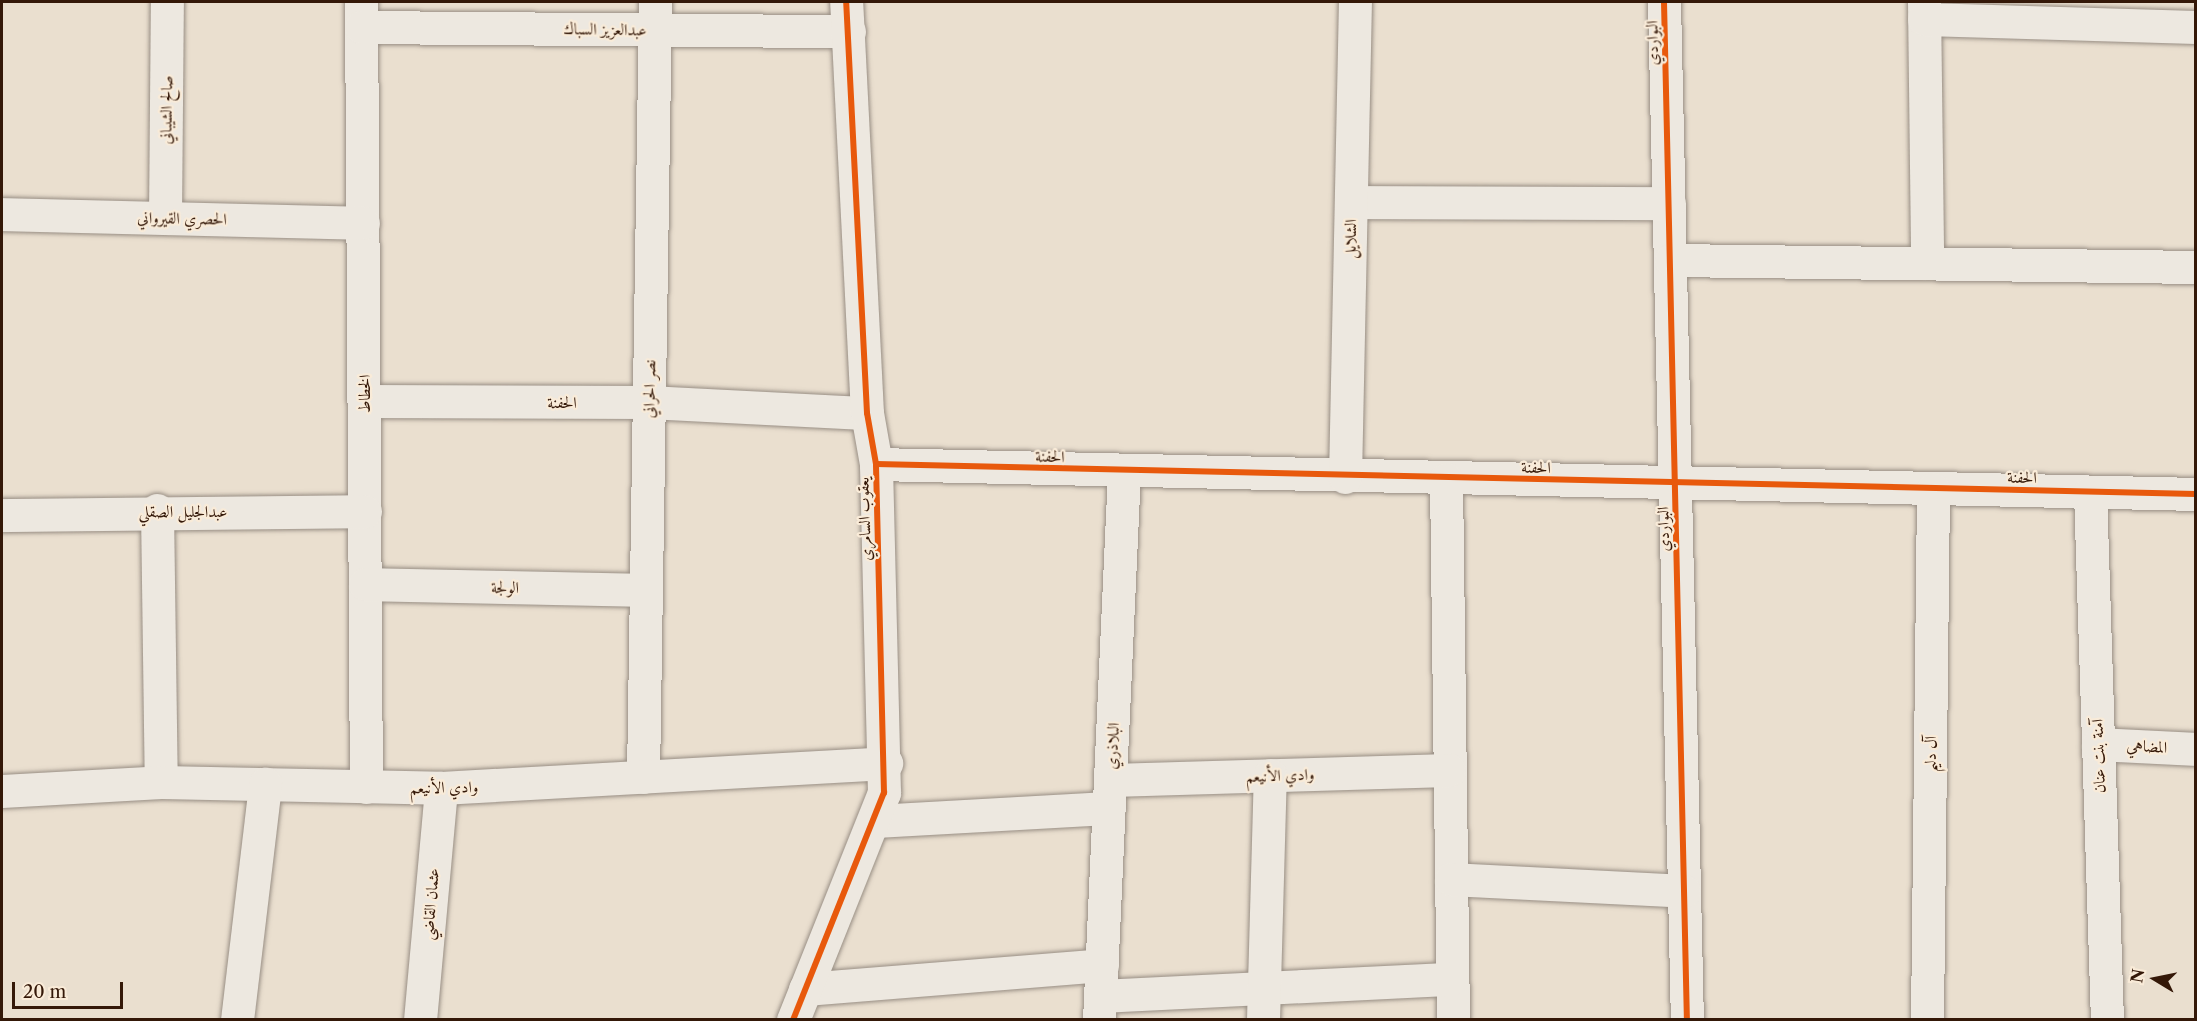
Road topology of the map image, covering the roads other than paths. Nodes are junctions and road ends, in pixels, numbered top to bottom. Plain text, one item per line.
1 (167, 2) edge
2 (1355, 2) edge
3 (1665, 2) edge
4 (1924, 10) edge
5 (361, 14) edge
6 (654, 16) edge
7 (848, 16) edge
8 (2196, 27) edge
9 (1351, 202) junction
10 (1669, 203) junction
11 (2, 214) edge
12 (165, 218) junction
13 (363, 223) junction
14 (1671, 260) junction
15 (1927, 263) junction
16 (2196, 267) edge
17 (364, 401) junction
18 (648, 402) junction
19 (867, 413) junction
20 (876, 464) junction
21 (1124, 472) junction
22 (1345, 477) junction
23 (1446, 479) junction
24 (1675, 484) junction
25 (1933, 489) junction
26 (2090, 492) junction
27 (2196, 494) edge
28 (157, 510) junction
29 (365, 511) junction
30 (2, 515) edge
31 (365, 584) junction
32 (645, 590) junction
33 (2098, 744) junction
34 (2196, 749) edge
35 (886, 763) junction
36 (1449, 770) junction
37 (1270, 775) junction
38 (643, 777) junction
39 (161, 782) junction
40 (265, 784) junction
41 (366, 787) junction
42 (441, 788) junction
43 (2, 791) edge
44 (1110, 794) junction
45 (874, 821) junction
46 (1451, 879) junction
47 (1684, 891) junction
48 (1452, 979) junction
49 (805, 989) junction
50 (1101, 994) edge
51 (1263, 1004) edge
52 (237, 1020) edge
53 (420, 1020) edge
54 (793, 1020) edge
55 (1453, 1020) edge
56 (1687, 1020) edge
57 (1927, 1020) edge
58 (2107, 1020) edge

1 - 12 street, صالح الشيباني
2 - 9 street, الشلايل
3 - 10 street, البواردي
4 - 8 street
4 - 15 street
5 - 6 street, عبدالعزيز السباك
5 - 13 street, الخطاط
6 - 7 street, عبدالعزيز السباك
6 - 18 street, نصر الحراني
7 - 19 street, يعقوب السامري
9 - 10 street
9 - 22 street, الشلايل
10 - 14 street, البواردي
11 - 12 street, الحصري القيرواني
12 - 13 street, الحصري القيرواني
13 - 17 street, الخطاط
14 - 15 street
14 - 24 street, البواردي
15 - 16 street
17 - 18 street, الحفنة
17 - 29 street, الخطاط
18 - 19 street, الحفنة
18 - 32 street, نصر الحراني
19 - 20 street, يعقوب السامري
20 - 21 street, الحفنة
20 - 35 street, يعقوب السامري
21 - 22 street, الحفنة
21 - 44 street, البلاذري
22 - 23 street, الحفنة
23 - 24 street, الحفنة
23 - 36 street
24 - 25 street, الحفنة
24 - 47 street, البواردي
25 - 26 street, الحفنة
25 - 57 street, آل دليم
26 - 27 street, الحفنة
26 - 33 street, آمنة بنت عنان
28 - 29 street, عبدالجليل الصقلي
28 - 30 street, عبدالجليل الصقلي
28 - 39 street
29 - 31 street, الخطاط
31 - 32 street, الولجة
31 - 41 street, الخطاط
32 - 38 street, نصر الحراني
33 - 34 street, المضاهي
33 - 58 street, آمنة بنت عنان
35 - 38 street, وادي الأنيعم
35 - 45 street, يعقوب السامري
36 - 37 street, وادي الأنيعم
36 - 46 street
37 - 44 street, وادي الأنيعم
37 - 51 street
38 - 42 street, وادي الأنيعم
39 - 40 street, وادي الأنيعم
39 - 43 street, وادي الأنيعم
40 - 41 street, وادي الأنيعم
40 - 52 street
41 - 42 street, وادي الأنيعم
42 - 53 street, عثمان القاضي
44 - 45 street, وادي الأنيعم
44 - 50 street, البلاذري
45 - 49 street, يعقوب السامري
46 - 47 street
46 - 48 street
47 - 56 street, البواردي
48 - 51 street
48 - 55 street
49 - 50 street
49 - 54 street, يعقوب السامري
50 - 51 street

